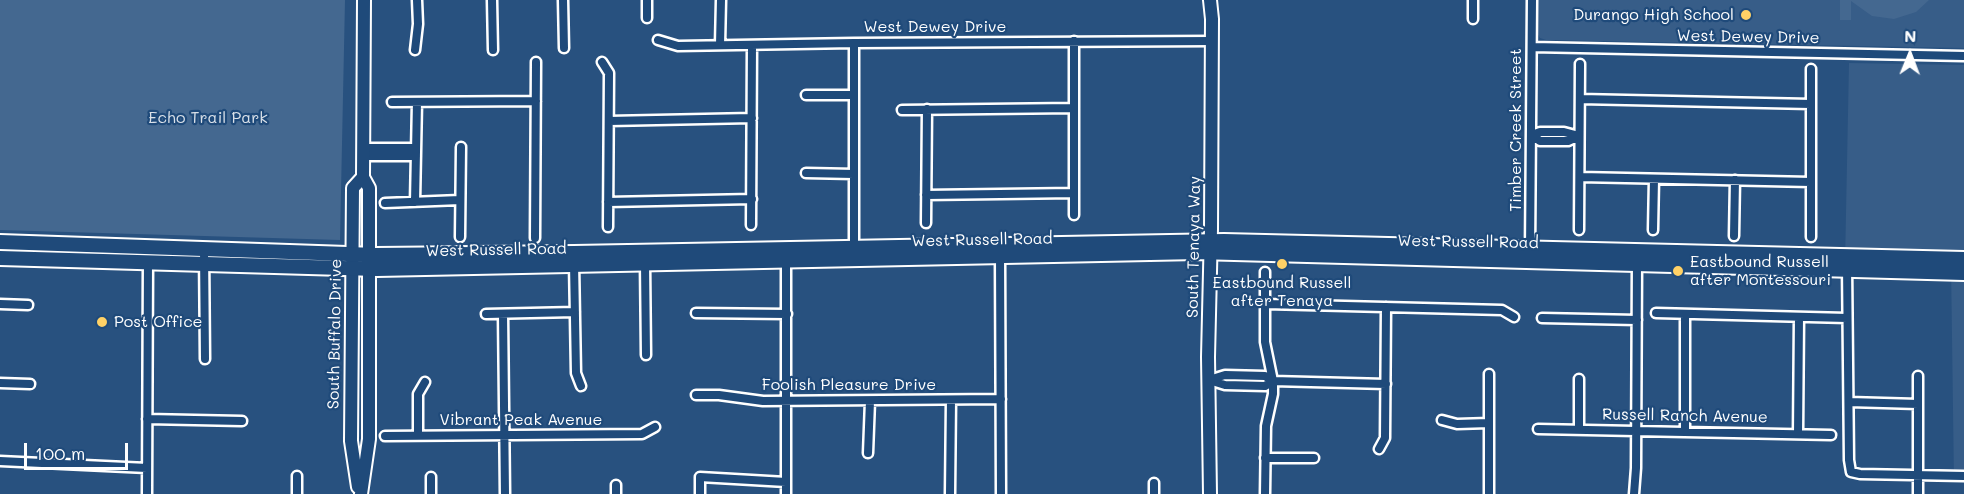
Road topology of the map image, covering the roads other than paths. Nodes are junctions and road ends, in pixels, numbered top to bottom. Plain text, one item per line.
1 (364, 0) edge
2 (417, 0) edge
3 (492, 0) edge
4 (563, 0) edge
5 (647, 0) edge
6 (721, 0) edge
7 (1210, 0) edge
8 (1473, 0) edge
9 (1532, 0) edge
10 (647, 18) dead end
11 (1473, 19) dead end
12 (658, 40) dead end
13 (1074, 41) junction
14 (1212, 42) junction
15 (854, 43) junction
16 (720, 45) junction
17 (752, 45) junction
18 (1532, 47) junction
19 (564, 48) dead end
20 (415, 50) dead end
21 (492, 50) dead end
22 (1964, 56) edge
23 (536, 62) dead end
24 (602, 62) dead end
25 (1580, 64) dead end
26 (1811, 69) dead end
27 (806, 95) dead end
28 (854, 95) junction
29 (1580, 99) junction
30 (536, 101) junction
31 (392, 102) dead end
32 (417, 102) junction
33 (1811, 104) junction
34 (1074, 108) junction
35 (902, 110) dead end
36 (927, 110) junction
37 (752, 118) junction
38 (609, 121) junction
39 (1532, 135) junction
40 (1580, 136) junction
41 (461, 147) dead end
42 (364, 152) junction
43 (416, 152) junction
44 (806, 173) dead end
45 (854, 174) junction
46 (363, 177) junction
47 (1580, 177) junction
48 (1654, 179) junction
49 (1735, 180) junction
50 (1811, 182) junction
51 (1074, 193) junction
52 (926, 195) junction
53 (752, 199) junction
54 (460, 200) junction
55 (415, 202) junction
56 (608, 202) junction
57 (385, 203) dead end
58 (1074, 215) dead end
59 (926, 223) dead end
60 (752, 225) dead end
61 (608, 227) dead end
62 (1579, 230) dead end
63 (1653, 230) dead end
64 (1734, 236) dead end
65 (460, 237) dead end
66 (1811, 237) dead end
67 (535, 238) dead end
68 (0, 242) edge
69 (54, 244) junction
70 (1211, 246) junction
71 (148, 248) junction
72 (204, 250) junction
73 (1000, 251) junction
74 (854, 253) junction
75 (786, 254) junction
76 (1530, 254) junction
77 (352, 255) junction
78 (1637, 257) junction
79 (0, 258) edge
80 (574, 259) junction
81 (1964, 259) edge
82 (54, 260) junction
83 (369, 262) junction
84 (1847, 262) junction
85 (645, 263) junction
86 (148, 264) junction
87 (204, 265) junction
88 (352, 269) junction
89 (1265, 272) dead end
90 (1964, 273) edge
91 (0, 304) edge
92 (1266, 304) junction
93 (28, 305) dead end
94 (1386, 307) junction
95 (575, 312) junction
96 (696, 313) dead end
97 (1656, 313) dead end
98 (486, 314) dead end
99 (503, 314) junction
100 (787, 314) junction
101 (1685, 314) junction
102 (1514, 317) dead end
103 (1799, 317) junction
104 (1542, 318) dead end
105 (1846, 318) junction
106 (1637, 320) junction
107 (646, 355) dead end
108 (205, 359) dead end
109 (1489, 374) dead end
110 (1918, 376) dead end
111 (1579, 379) dead end
112 (1209, 380) junction
113 (1273, 381) junction
114 (425, 382) dead end
115 (0, 383) edge
116 (30, 384) dead end
117 (1386, 384) junction
118 (581, 386) dead end
119 (696, 395) dead end
120 (1001, 399) junction
121 (951, 400) junction
122 (787, 401) junction
123 (870, 401) junction
124 (1849, 402) junction
125 (1918, 404) junction
126 (147, 419) junction
127 (1442, 420) dead end
128 (242, 421) dead end
129 (1489, 423) junction
130 (655, 427) dead end
131 (1538, 429) dead end
132 (1579, 429) junction
133 (1636, 430) junction
134 (1685, 431) junction
135 (1798, 434) junction
136 (418, 435) junction
137 (505, 435) junction
138 (1831, 435) dead end
139 (385, 436) dead end
140 (1379, 449) dead end
141 (868, 453) dead end
142 (1265, 458) junction
143 (1314, 458) dead end
144 (0, 461) edge
145 (147, 468) junction
146 (1918, 475) junction
147 (297, 476) dead end
148 (1964, 476) edge
149 (431, 477) dead end
150 (786, 482) junction
151 (1154, 483) dead end
152 (147, 494) edge
153 (297, 494) edge
154 (360, 494) edge
155 (431, 494) edge
156 (505, 494) edge
157 (700, 494) edge
158 (786, 494) edge
159 (950, 494) edge
160 (1001, 494) edge
161 (1154, 494) edge
162 (1210, 494) edge
163 (1265, 494) edge
164 (1489, 494) edge
165 (1634, 494) edge
166 (1918, 494) edge

1 - 42 street, South Buffalo Drive
2 - 20 street
3 - 21 street
4 - 19 street
5 - 10 street
6 - 16 street
7 - 14 street, South Tenaya Way
8 - 11 street
9 - 18 street, Timber Creek Street
12 - 16 street, West Dewey Drive
13 - 14 street, West Dewey Drive
13 - 15 street, West Dewey Drive
13 - 34 street
14 - 70 street, South Tenaya Way
15 - 17 street, West Dewey Drive
15 - 28 street
16 - 17 street, West Dewey Drive
17 - 37 street
18 - 22 street, West Dewey Drive
18 - 39 street, Timber Creek Street
23 - 30 street
24 - 38 street
25 - 29 street
26 - 33 street
27 - 28 street
28 - 45 street
29 - 33 street
29 - 40 street
30 - 32 street
30 - 67 street
31 - 32 street
32 - 43 street
33 - 50 street
34 - 36 street
34 - 51 street
35 - 36 street
36 - 52 street
37 - 38 street
37 - 53 street
38 - 56 street
39 - 40 street
39 - 76 street, Timber Creek Street
40 - 47 street
41 - 54 street
42 - 43 street
42 - 46 street, South Buffalo Drive
43 - 55 street
44 - 45 street
45 - 74 street
46 - 77 street, South Buffalo Drive
46 - 83 street, South Buffalo Drive
47 - 48 street
47 - 62 street
48 - 49 street
48 - 63 street
49 - 50 street
49 - 64 street
50 - 66 street
51 - 52 street
51 - 58 street
52 - 59 street
53 - 56 street
53 - 60 street
54 - 55 street
54 - 65 street
55 - 57 street
56 - 61 street
68 - 69 main road, West Russell Road
69 - 71 main road, West Russell Road
69 - 82 main road
70 - 73 main road, West Russell Road
70 - 76 main road, West Russell Road
70 - 112 street, South Tenaya Way
71 - 72 main road, West Russell Road
71 - 86 street
72 - 77 main road, West Russell Road
72 - 87 street
73 - 74 main road, West Russell Road
73 - 120 street
74 - 75 main road, West Russell Road
75 - 80 main road, West Russell Road
75 - 85 main road, West Russell Road
75 - 100 street
76 - 78 main road, West Russell Road
77 - 83 main road, West Russell Road
77 - 88 street, South Buffalo Drive
78 - 84 main road, West Russell Road
78 - 106 street
79 - 82 main road, West Russell Road
80 - 83 main road, West Russell Road
80 - 85 main road, West Russell Road
80 - 95 street
81 - 84 main road, West Russell Road
82 - 86 main road, West Russell Road
83 - 88 main road, West Russell Road
83 - 154 street, South Buffalo Drive
84 - 90 main road, West Russell Road
84 - 105 street
85 - 107 street
86 - 87 main road, West Russell Road
86 - 126 street
87 - 88 main road, West Russell Road
87 - 108 street
88 - 154 street, South Buffalo Drive
89 - 92 street
91 - 93 street
92 - 94 street
92 - 113 street
94 - 102 street
94 - 117 street
95 - 99 street
95 - 118 street
96 - 100 street
97 - 101 street
98 - 99 street
99 - 137 street
100 - 122 street
101 - 103 street
101 - 134 street
103 - 105 street
103 - 135 street
104 - 106 street
105 - 124 street
106 - 133 street
109 - 129 street
110 - 125 street
111 - 132 street
112 - 113 street
112 - 162 street, South Tenaya Way
113 - 117 street
113 - 142 street
114 - 136 street
115 - 116 street
117 - 140 street
119 - 122 street, Foolish Pleasure Drive
120 - 121 street, Foolish Pleasure Drive
120 - 160 street
121 - 123 street, Foolish Pleasure Drive
121 - 159 street
122 - 123 street, Foolish Pleasure Drive
122 - 150 street
123 - 141 street
124 - 125 street
124 - 146 street
125 - 146 street
126 - 128 street
126 - 145 street
127 - 129 street
129 - 164 street
130 - 137 street, Vibrant Peak Avenue
131 - 132 street, Russell Ranch Avenue
132 - 133 street, Russell Ranch Avenue
133 - 134 street, Russell Ranch Avenue
133 - 165 street
134 - 135 street, Russell Ranch Avenue
135 - 138 street, Russell Ranch Avenue
136 - 137 street, Vibrant Peak Avenue
136 - 139 street, Vibrant Peak Avenue
137 - 156 street
142 - 143 street
142 - 163 street
144 - 145 street
145 - 152 street
146 - 148 street
146 - 166 street
147 - 153 street
149 - 155 street
150 - 157 street
150 - 158 street
151 - 161 street

